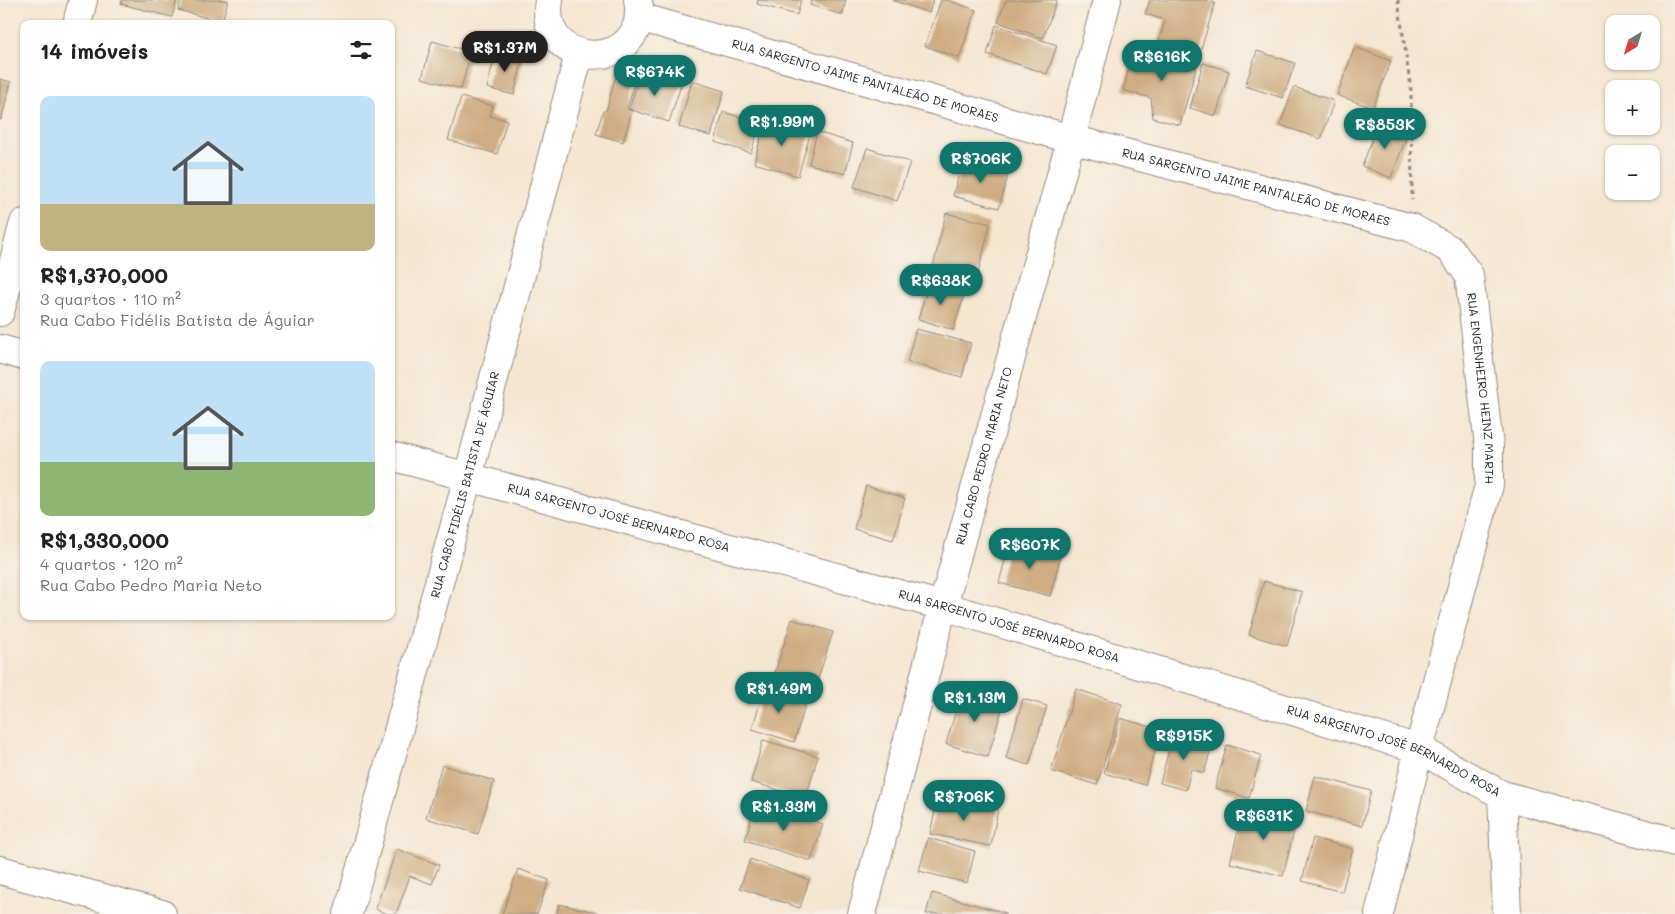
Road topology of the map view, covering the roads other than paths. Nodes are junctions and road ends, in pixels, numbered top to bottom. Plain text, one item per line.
1 (83, 0) edge
2 (549, 0) edge
3 (1107, 0) edge
4 (638, 9) edge
5 (78, 20) edge
6 (579, 54) junction
7 (1071, 139) junction
8 (1412, 228) joint
9 (20, 238) edge
10 (0, 312) edge
11 (0, 349) edge
12 (20, 355) edge
13 (395, 457) edge
14 (468, 477) junction
15 (943, 606) junction
16 (1419, 749) junction
17 (1502, 795) junction
18 (1675, 842) edge
19 (0, 870) edge
20 (162, 914) edge
21 (348, 914) edge
22 (862, 914) edge
23 (1379, 914) edge
24 (1507, 914) edge

1 - 5 street
2 - 6 street
3 - 7 street, RUA CABO PEDRO MARIA NETO
4 - 6 street
4 - 7 street, RUA SARGENTO JAIME PANTALEÃO DE MORAES
6 - 14 street, RUA CABO FIDÉLIS BATISTA DE ÁGUIAR
7 - 8 street, RUA SARGENTO JAIME PANTALEÃO DE MORAES
7 - 15 street, RUA CABO PEDRO MARIA NETO
8 - 16 street, RUA ENGENHEIRO HEINZ MARTH
9 - 10 street
11 - 12 street
13 - 14 street, RUA SARGENTO JOSÉ BERNARDO ROSA
14 - 15 street, RUA SARGENTO JOSÉ BERNARDO ROSA
14 - 21 street, RUA CABO FIDÉLIS BATISTA DE ÁGUIAR
15 - 16 street, RUA SARGENTO JOSÉ BERNARDO ROSA
15 - 22 street, RUA CABO PEDRO MARIA NETO
16 - 17 street, RUA SARGENTO JOSÉ BERNARDO ROSA
16 - 23 street, RUA ENGENHEIRO HEINZ MARTH
17 - 18 street
17 - 24 street, RUA SARGENTO JOSÉ BERNARDO ROSA
19 - 20 street

